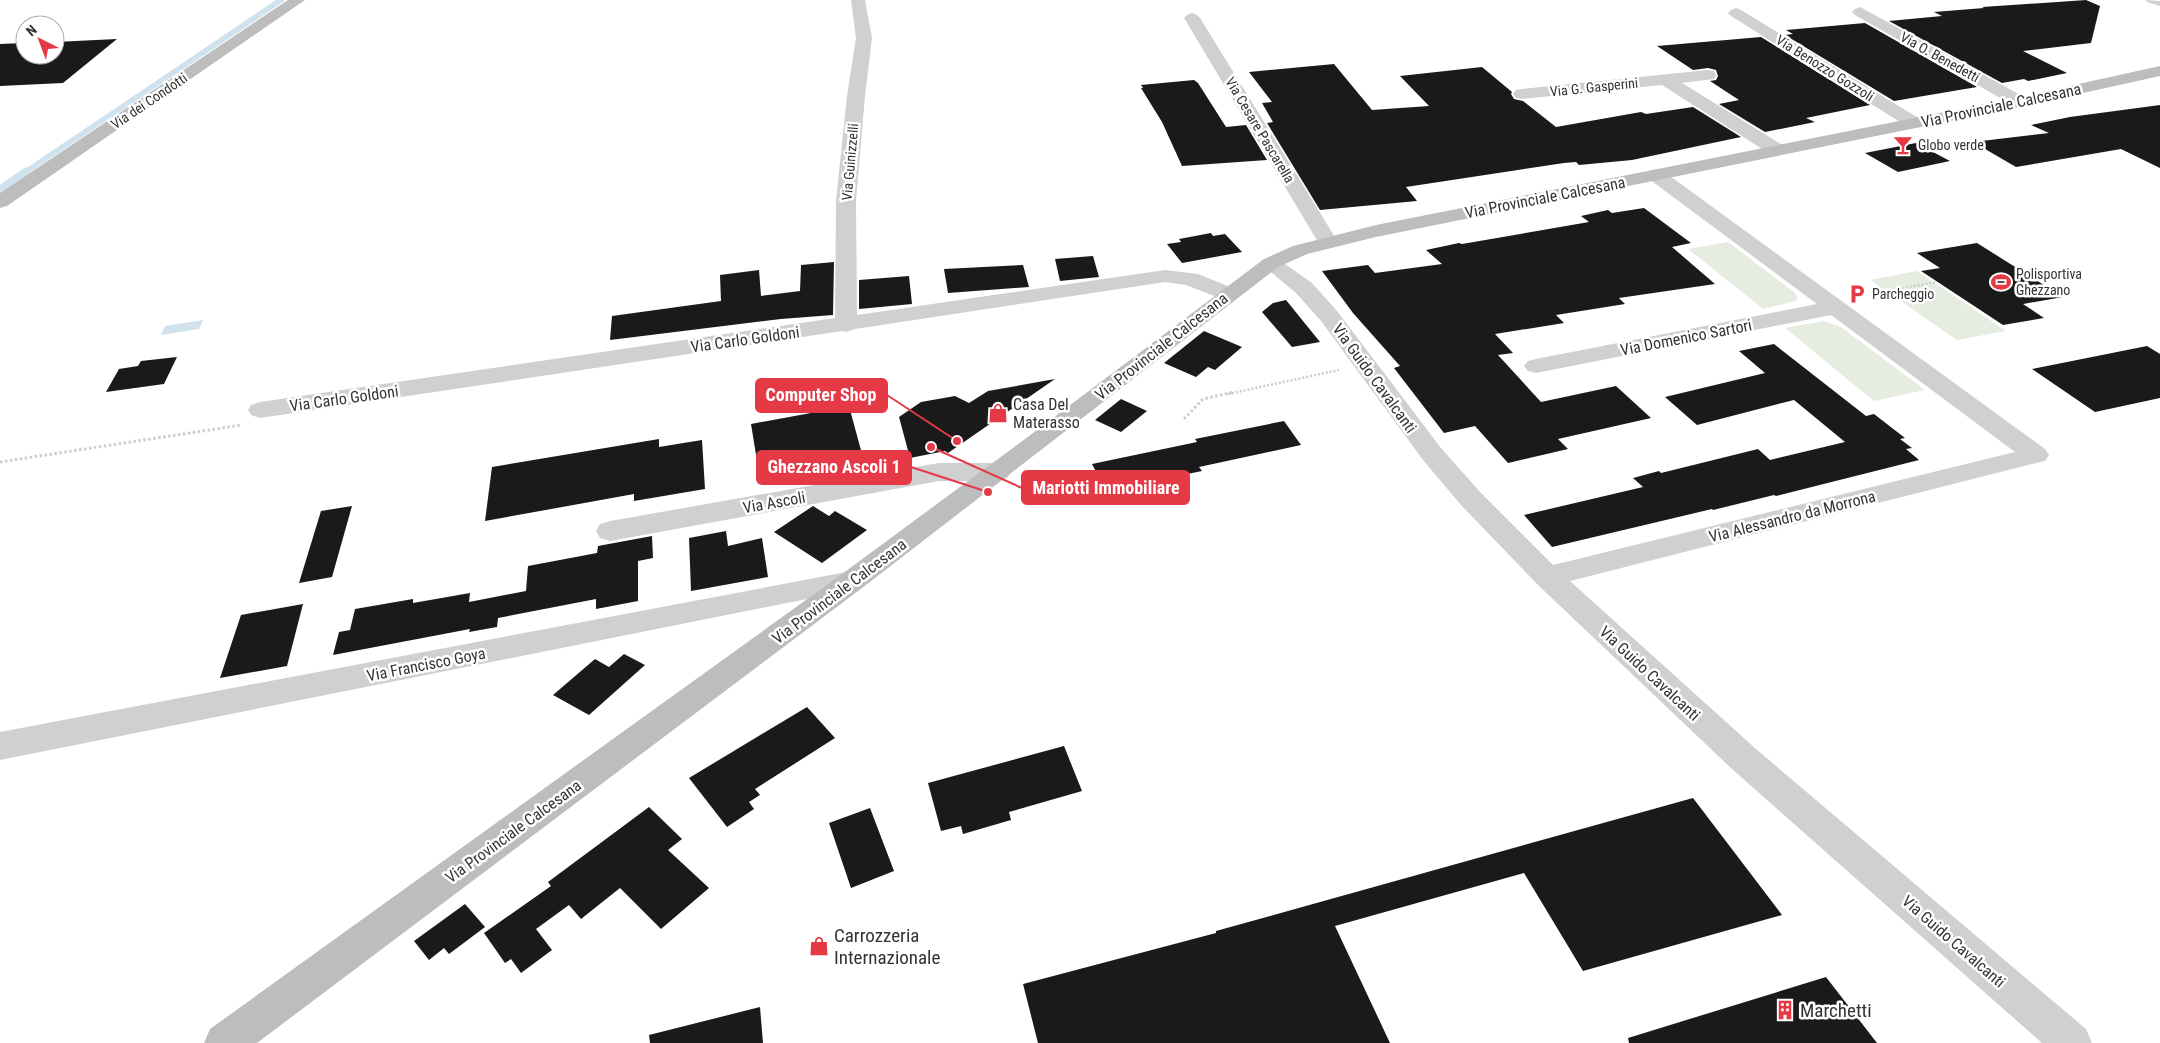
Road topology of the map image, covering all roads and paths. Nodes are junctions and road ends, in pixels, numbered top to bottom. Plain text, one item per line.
1 (298, 0) edge
2 (858, 0) edge
3 (2150, 0) edge
4 (2160, 4) edge
5 (1860, 12) dead end
6 (1736, 13) dead end
7 (1192, 18) dead end
8 (2160, 71) edge
9 (1708, 75) dead end
10 (1666, 80) junction
11 (1522, 94) dead end
12 (2020, 102) junction
13 (1914, 123) junction
14 (1777, 150) junction
15 (1656, 175) junction
16 (0, 202) edge
17 (1328, 242) junction
18 (1271, 263) junction
19 (1937, 282) dead end
20 (1886, 291) dead end
21 (1227, 294) junction
22 (1836, 307) junction
23 (846, 325) junction
24 (1366, 364) junction
25 (1536, 366) dead end
26 (260, 410) dead end
27 (1184, 419) dead end
28 (998, 472) junction
29 (610, 531) dead end
30 (1547, 577) junction
31 (852, 581) junction
32 (0, 746) edge
33 (224, 1043) edge
34 (2072, 1043) edge

1 - 16 main road, Via dei Condotti
2 - 23 street, Via Guinizzelli
3 - 4 lane
5 - 12 street, Via O. Benedetti
6 - 13 street, Via Benozzo Gozzoli
7 - 17 street, Via Cesare Pascarella
8 - 12 main road, Via Provinciale Calcesana
9 - 10 street, Via G. Gasperini
10 - 11 street, Via G. Gasperini
10 - 14 street
12 - 13 main road, Via Provinciale Calcesana
13 - 14 main road, Via Provinciale Calcesana
14 - 15 main road, Via Provinciale Calcesana
15 - 17 main road, Via Provinciale Calcesana
15 - 22 street
17 - 18 main road, Via Provinciale Calcesana
18 - 21 main road, Via Provinciale Calcesana
18 - 24 street, Via Guido Cavalcanti
19 - 20 path
21 - 23 street, Via Carlo Goldoni
21 - 28 main road, Via Provinciale Calcesana
22 - 25 street, Via Domenico Sartori
22 - 30 street, Via Alessandro da Morrona
23 - 26 street, Via Carlo Goldoni
24 - 27 path
24 - 30 street, Via Guido Cavalcanti
28 - 29 street, Via Ascoli
28 - 31 main road, Via Provinciale Calcesana
30 - 34 street, Via Guido Cavalcanti
31 - 32 street, Via Francisco Goya
31 - 33 main road, Via Provinciale Calcesana

